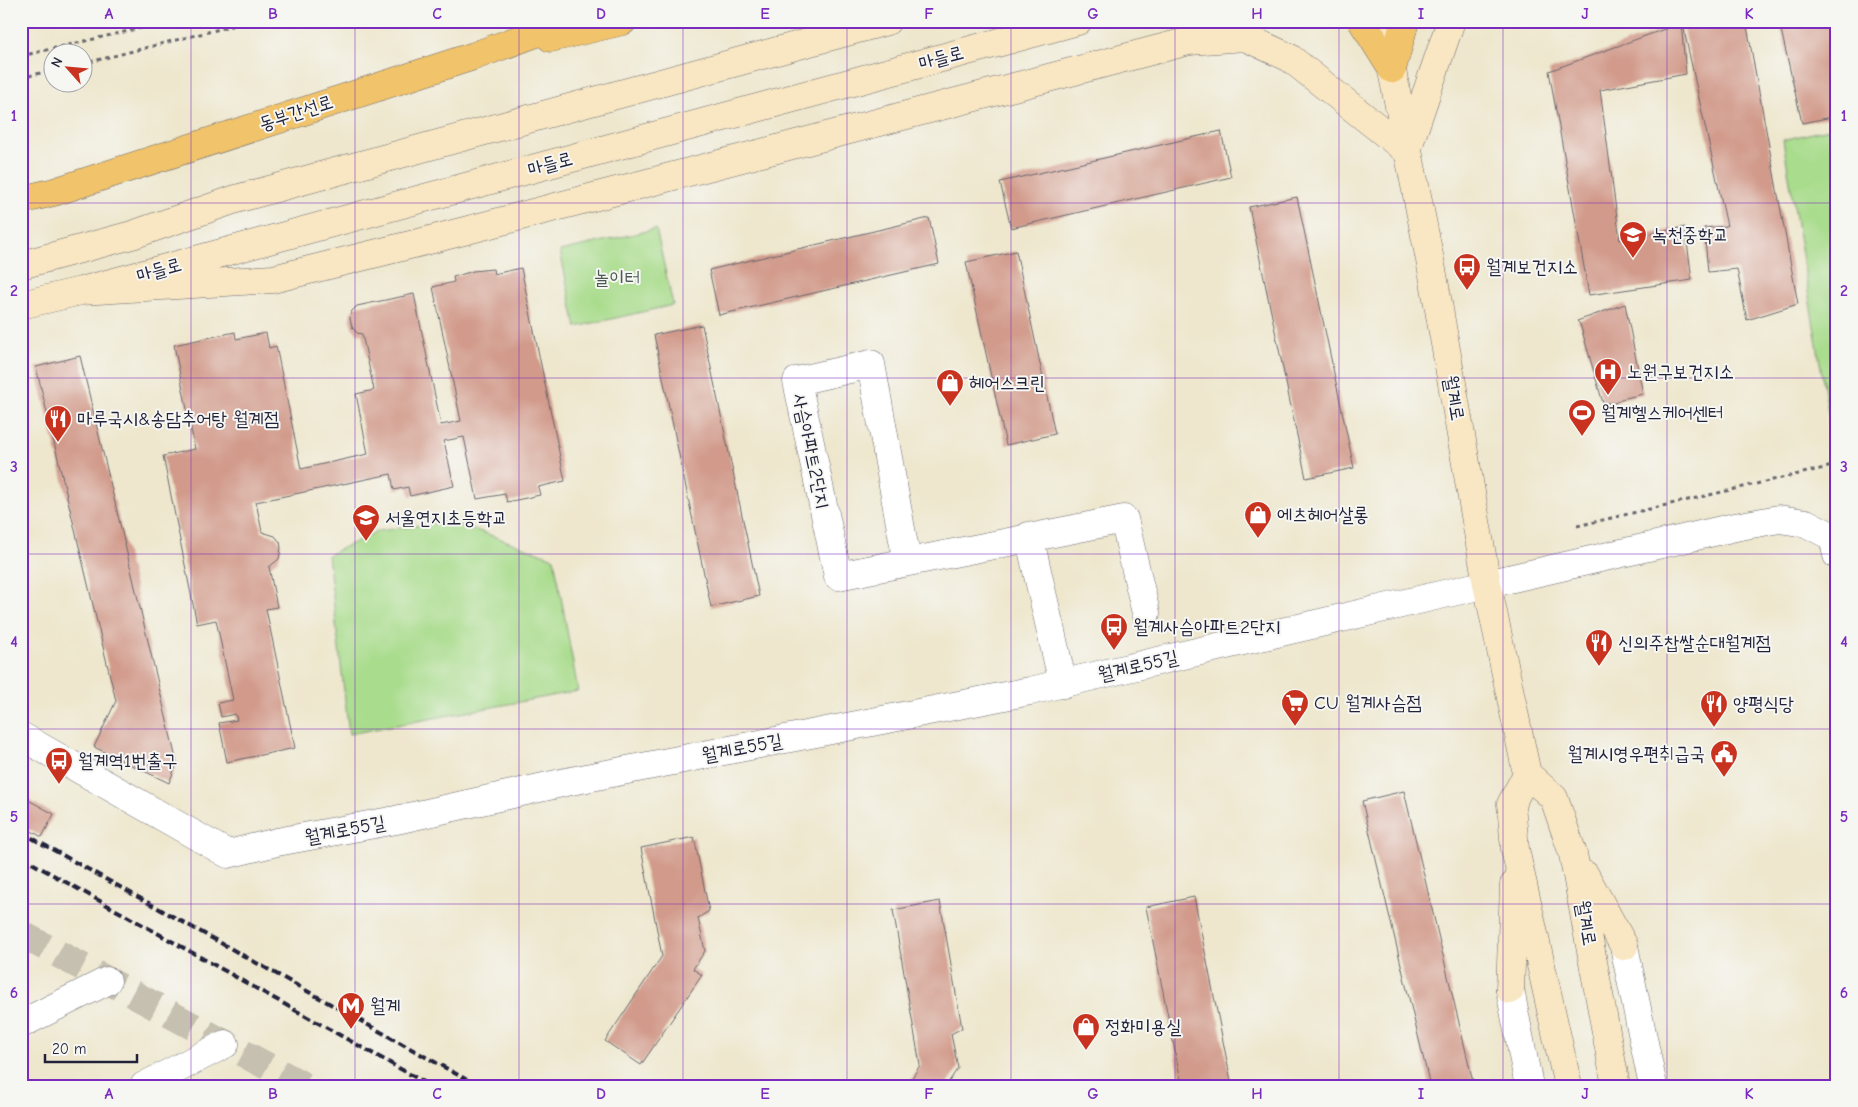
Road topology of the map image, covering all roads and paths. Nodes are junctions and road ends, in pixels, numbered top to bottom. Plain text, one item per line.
1 (170, 21) edge
2 (251, 21) edge
3 (569, 21) edge
4 (623, 21) edge
5 (887, 21) edge
6 (1078, 21) edge
7 (1362, 21) edge
8 (1382, 21) edge
9 (1405, 21) edge
10 (1450, 21) edge
11 (21, 56) edge
12 (474, 56) junction
13 (92, 61) edge
14 (1392, 68) junction
15 (42, 73) edge
16 (21, 78) edge
17 (1407, 151) junction
18 (21, 200) edge
19 (21, 265) edge
20 (81, 291) junction
21 (21, 305) edge
22 (1837, 465) edge
23 (1577, 526) dead end
24 (1029, 536) junction
25 (1837, 555) edge
26 (907, 562) junction
27 (1487, 584) junction
28 (1146, 613) dead end
29 (1063, 684) junction
30 (21, 736) edge
31 (1527, 774) junction
32 (1515, 849) junction
33 (1573, 854) junction
34 (1624, 946) joint
35 (107, 980) dead end
36 (1510, 990) joint
37 (21, 1024) edge
38 (225, 1044) dead end
39 (144, 1086) edge
40 (1529, 1086) edge
41 (1568, 1086) edge
42 (1616, 1086) edge
43 (1653, 1086) edge

1 - 11 path
2 - 13 path
3 - 12 highway, 동부간선로
4 - 12 highway
5 - 19 main road
6 - 20 main road, 마들로
7 - 14 highway
8 - 14 main road, 월계로
9 - 14 highway
10 - 17 main road
12 - 18 highway, 동부간선로
14 - 17 main road, 월계로
15 - 16 path
17 - 20 main road
17 - 27 main road, 월계로
20 - 21 main road, 마들로
22 - 23 path
24 - 26 street, 사슴아파트2단지
24 - 28 street, 사슴아파트2단지
24 - 29 street
25 - 27 street, 월계로55길
26 - 26 street, 사슴아파트2단지
27 - 29 street, 월계로55길
27 - 31 main road, 월계로
29 - 30 street, 월계로55길
31 - 32 main road
31 - 33 main road, 월계로
32 - 36 main road
32 - 41 main road
33 - 34 main road
33 - 42 main road, 월계로
34 - 43 street
35 - 37 street
36 - 40 street
38 - 39 street

